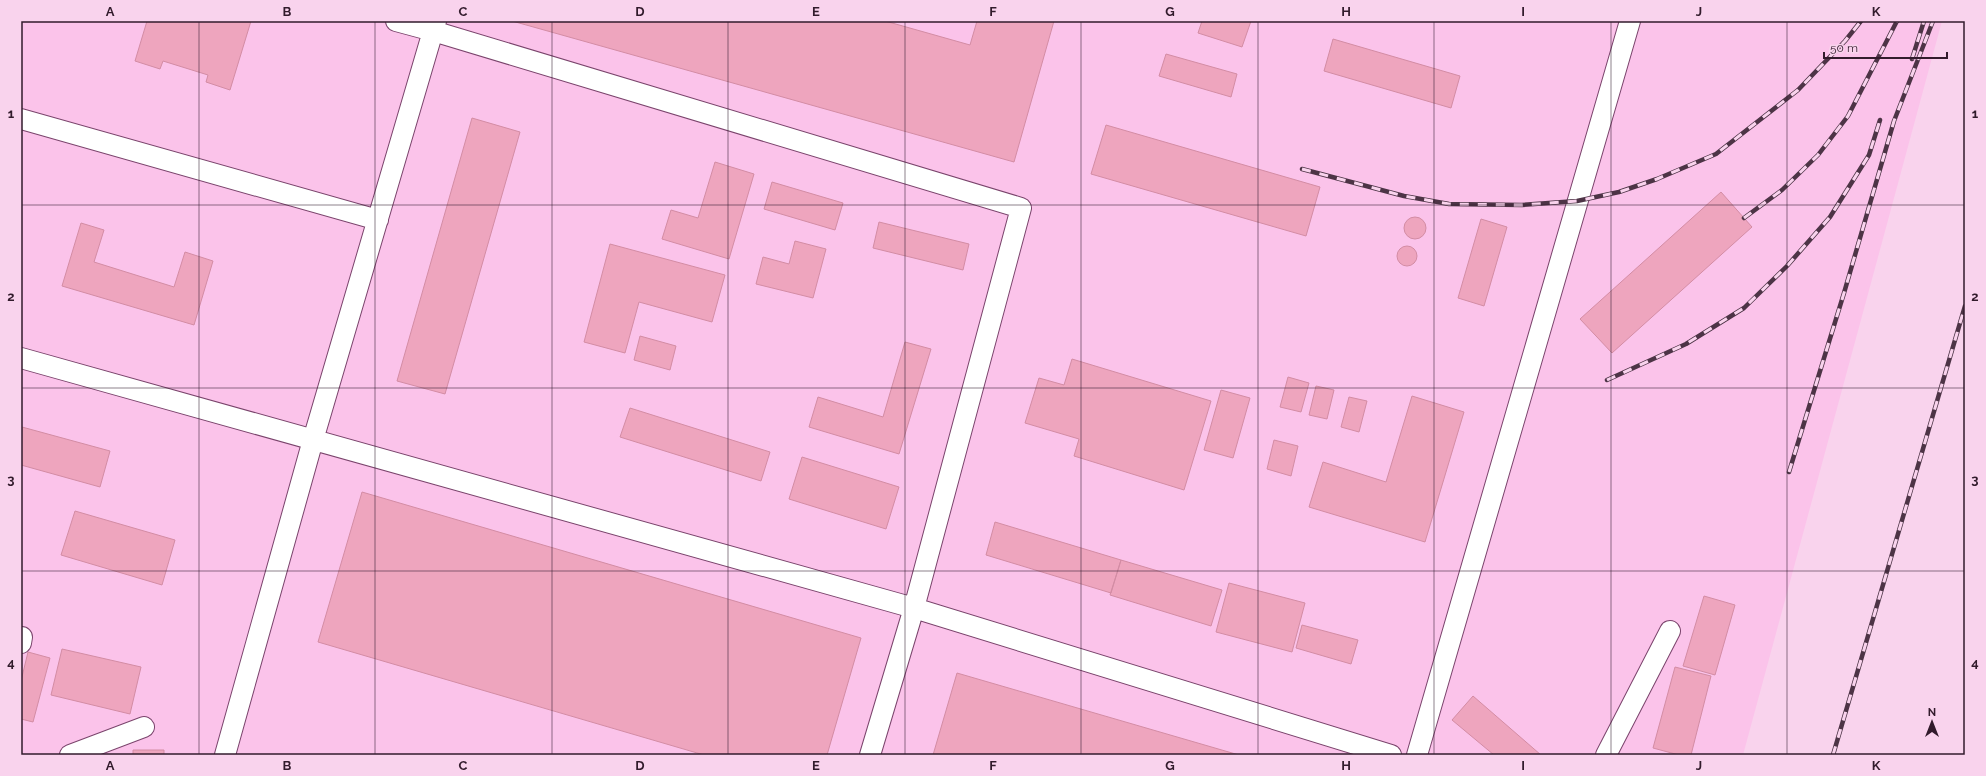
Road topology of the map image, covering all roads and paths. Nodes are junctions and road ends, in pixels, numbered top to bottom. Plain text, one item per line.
1 (396, 21) edge
2 (1630, 21) edge
3 (434, 26) edge
4 (21, 119) edge
5 (378, 220) junction
6 (21, 358) edge
7 (313, 440) junction
8 (914, 608) junction
9 (1670, 631) dead end
10 (21, 637) edge
11 (21, 643) edge
12 (144, 727) dead end
13 (70, 755) edge
14 (225, 755) edge
15 (870, 755) edge
16 (1391, 755) edge
17 (1417, 755) edge
18 (1606, 755) edge

1 - 3 lane
2 - 17 lane
3 - 5 lane
3 - 8 lane
4 - 5 lane
5 - 7 lane
6 - 7 lane
7 - 8 lane
7 - 14 lane
8 - 15 lane
8 - 16 lane
9 - 18 lane
10 - 11 lane
12 - 13 lane

